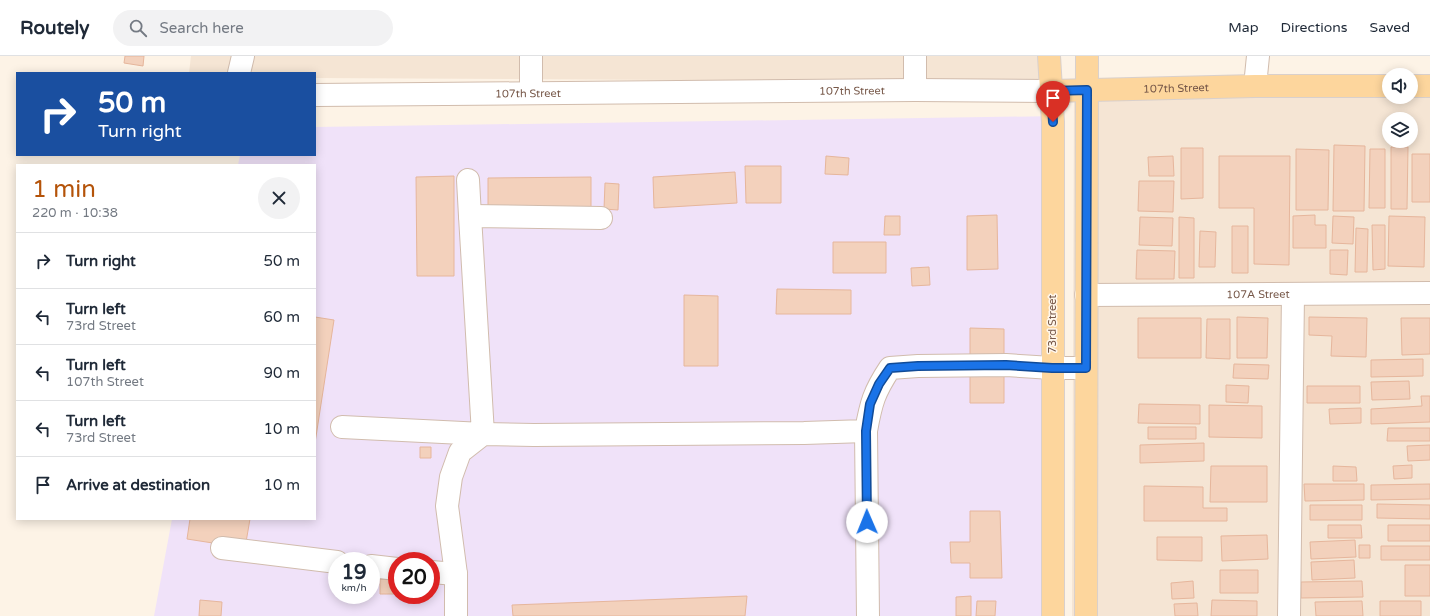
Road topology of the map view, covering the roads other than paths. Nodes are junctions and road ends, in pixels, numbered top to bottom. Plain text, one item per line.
1 (242, 56) edge
2 (530, 56) edge
3 (915, 56) edge
4 (1049, 56) edge
5 (1087, 56) edge
6 (1258, 56) edge
7 (239, 72) edge
8 (1255, 86) junction
9 (1382, 86) edge
10 (1418, 86) edge
11 (1430, 86) edge
12 (914, 90) junction
13 (1087, 90) junction
14 (1051, 91) junction
15 (531, 93) junction
16 (316, 95) edge
17 (468, 180) dead end
18 (470, 216) junction
19 (601, 218) dead end
20 (1430, 293) edge
21 (1293, 294) junction
22 (1086, 295) junction
23 (1052, 368) junction
24 (1086, 368) junction
25 (342, 427) dead end
26 (866, 431) junction
27 (483, 434) junction
28 (222, 548) dead end
29 (328, 561) edge
30 (440, 573) edge
31 (456, 574) junction
32 (456, 616) edge
33 (868, 616) edge
34 (1054, 616) edge
35 (1086, 616) edge
36 (1289, 616) edge

1 - 7 street
2 - 15 street
3 - 12 street
4 - 14 main road, 73rd Street
5 - 13 main road
6 - 8 street
8 - 9 main road, 107th Street
8 - 13 main road, 107th Street
10 - 11 main road
12 - 14 street, 107th Street
12 - 15 street, 107th Street
13 - 14 main road, 107th Street
13 - 22 main road
14 - 23 main road, 73rd Street
15 - 16 street, 107th Street
17 - 18 street
18 - 19 street
18 - 27 street
20 - 21 street, 107A Street
21 - 22 street, 107A Street
21 - 36 street
22 - 24 main road
23 - 24 street
23 - 26 street
23 - 34 main road, 73rd Street
24 - 35 main road
25 - 27 street
26 - 27 street
26 - 33 street
27 - 31 street
28 - 29 street
30 - 31 street
31 - 32 street

